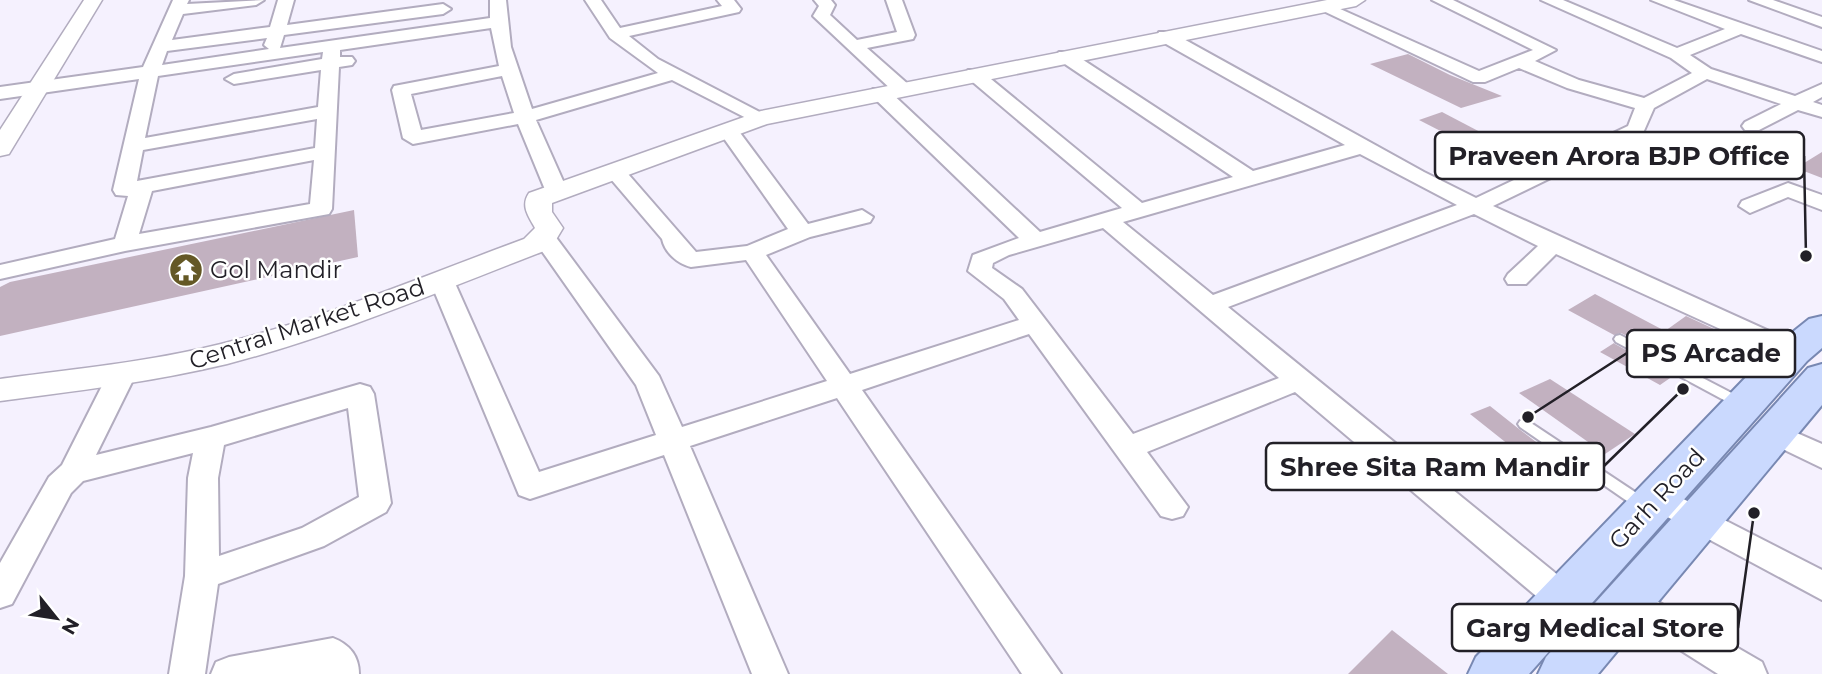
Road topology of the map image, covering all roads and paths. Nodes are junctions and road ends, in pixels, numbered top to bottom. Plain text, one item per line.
1 (93, 0) edge
2 (256, 0) edge
3 (286, 0) edge
4 (498, 0) edge
5 (594, 0) edge
6 (725, 0) edge
7 (894, 0) edge
8 (1356, 0) edge
9 (1440, 0) edge
10 (1549, 0) edge
11 (1659, 0) edge
12 (1757, 0) edge
13 (828, 1) edge
14 (236, 3) joint
15 (443, 5) edge
16 (1323, 7) junction
17 (497, 22) junction
18 (1822, 22) edge
19 (171, 23) edge
20 (443, 29) junction
21 (1739, 29) junction
22 (277, 32) junction
23 (616, 34) junction
24 (1165, 36) junction
25 (852, 46) junction
26 (429, 49) dead end
27 (270, 54) junction
28 (1677, 54) junction
29 (331, 55) junction
30 (1065, 56) junction
31 (1822, 57) edge
32 (1521, 62) junction
33 (511, 69) junction
34 (150, 71) junction
35 (1705, 73) junction
36 (675, 74) junction
37 (974, 74) junction
38 (234, 79) dead end
39 (39, 87) junction
40 (1822, 90) edge
41 (891, 91) junction
42 (0, 93) edge
43 (1798, 102) junction
44 (1646, 105) junction
45 (327, 111) junction
46 (1822, 111) edge
47 (525, 117) junction
48 (761, 118) junction
49 (1752, 127) dead end
50 (728, 130) junction
51 (134, 146) junction
52 (1361, 147) junction
53 (0, 149) edge
54 (325, 152) junction
55 (615, 171) junction
56 (1251, 179) junction
57 (142, 187) junction
58 (557, 192) junction
59 (1822, 203) edge
60 (1476, 206) junction
61 (1750, 206) dead end
62 (1139, 211) junction
63 (862, 217) dead end
64 (1107, 220) junction
65 (802, 232) junction
66 (544, 237) junction
67 (1035, 240) junction
68 (125, 244) junction
69 (1553, 244) junction
70 (752, 252) junction
71 (0, 272) edge
72 (1517, 279) dead end
73 (442, 281) junction
74 (1209, 305) junction
75 (1034, 324) junction
76 (1620, 339) dead end
77 (122, 374) junction
78 (1299, 380) junction
79 (1789, 382) edge
80 (845, 386) junction
81 (1, 391) edge
82 (1525, 424) dead end
83 (211, 438) junction
84 (675, 442) junction
85 (1129, 447) junction
86 (1822, 457) edge
87 (73, 472) junction
88 (1172, 507) dead end
89 (1641, 515) junction
90 (1698, 521) junction
91 (202, 576) junction
92 (1822, 586) edge
93 (0, 594) edge
94 (1564, 599) junction
95 (1630, 599) junction
96 (187, 674) edge
97 (229, 674) edge
98 (341, 674) edge
99 (770, 674) edge
100 (1043, 674) edge
101 (1494, 674) edge
102 (1565, 674) edge
103 (1749, 674) edge

1 - 39 street
2 - 14 street
3 - 22 street
4 - 17 street
5 - 23 street
6 - 23 street
7 - 25 street
8 - 16 street
9 - 32 street
10 - 28 street
11 - 21 street
12 - 18 street
13 - 25 street
14 - 19 street
15 - 20 street
15 - 22 street
16 - 24 street
16 - 32 street
17 - 20 street
17 - 33 street
19 - 22 street
19 - 34 street
20 - 29 street
21 - 28 street
21 - 31 street
22 - 27 street
23 - 36 street
24 - 30 street
24 - 52 street
25 - 41 street
26 - 29 street
27 - 29 street
27 - 34 street
28 - 35 street
29 - 38 street
29 - 45 street
30 - 37 street
30 - 56 street
32 - 44 street
33 - 47 street
33 - 47 street
34 - 39 street
34 - 51 street
35 - 43 street
35 - 44 street
36 - 47 street
36 - 48 street
37 - 41 street
37 - 62 street
39 - 42 street
39 - 53 street
40 - 43 street
41 - 48 street
41 - 67 street
43 - 46 street
43 - 49 street
44 - 60 street
45 - 51 street
45 - 54 street
47 - 58 street
48 - 50 street
50 - 55 street
50 - 65 street
51 - 57 street
52 - 56 street
52 - 60 street
54 - 57 street
54 - 68 street
55 - 58 street
55 - 70 street
56 - 62 street
57 - 68 street
58 - 66 street
59 - 61 street
60 - 69 street
60 - 74 street
62 - 64 street
63 - 65 street
64 - 67 street
64 - 74 street
65 - 70 street
66 - 73 street, Central Market Road
66 - 84 street
67 - 75 street
68 - 71 street
69 - 72 street
69 - 79 street
70 - 80 street
73 - 77 street, Central Market Road
73 - 84 street
74 - 78 street
75 - 80 street
75 - 85 street
76 - 79 lane
77 - 81 street, Central Market Road
77 - 87 street
78 - 85 street
78 - 94 street
79 - 86 street
79 - 89 main road, Garh Road
79 - 90 main road, Garh Road
80 - 84 street
80 - 100 street
82 - 89 lane
83 - 87 street
83 - 91 street
83 - 91 street
84 - 99 street
85 - 88 street
87 - 93 street
89 - 90 street
89 - 94 main road, Garh Road
89 - 95 main road
90 - 92 street
90 - 95 main road, Garh Road
91 - 96 street
94 - 95 street
94 - 101 main road, Garh Road
95 - 102 main road, Garh Road
95 - 103 street
97 - 98 street

